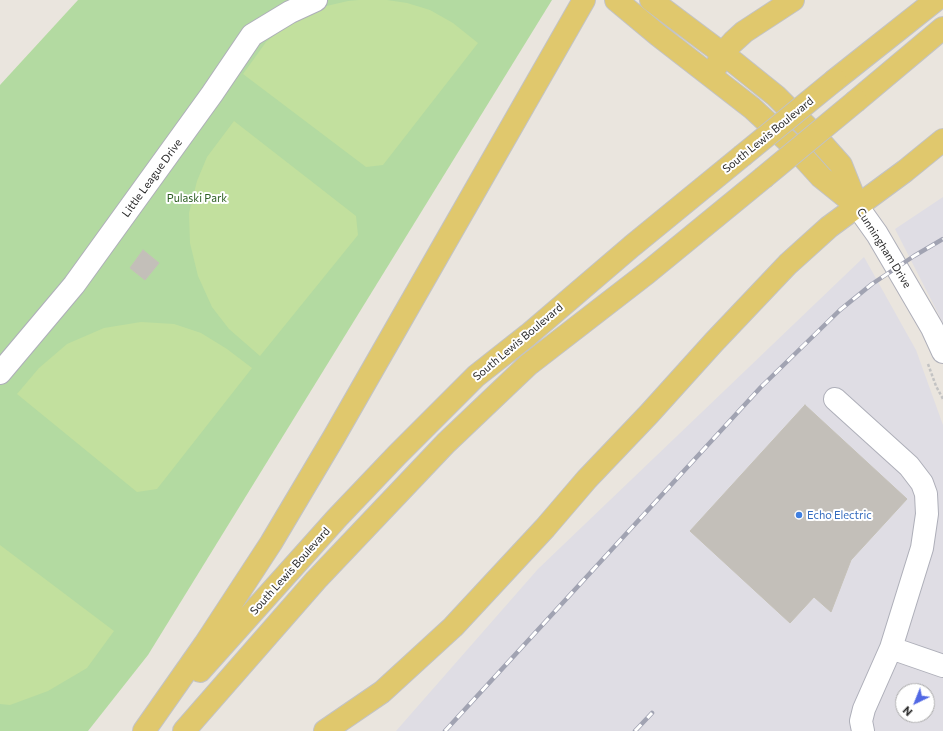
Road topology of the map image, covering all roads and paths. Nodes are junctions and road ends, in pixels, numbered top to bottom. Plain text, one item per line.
1 (316, 0) edge
2 (584, 0) edge
3 (616, 0) edge
4 (651, 0) edge
5 (793, 0) edge
6 (936, 0) edge
7 (943, 28) edge
8 (722, 54) junction
9 (716, 80) junction
10 (943, 140) edge
11 (857, 206) junction
12 (934, 355) edge
13 (0, 373) edge
14 (835, 399) dead end
15 (943, 399) edge
16 (891, 648) junction
17 (943, 666) edge
18 (145, 731) edge
19 (184, 731) edge
20 (325, 731) edge
21 (863, 731) edge

1 - 13 street, Little League Drive
2 - 18 main road
3 - 9 main road, Cunningham Drive
4 - 8 main road
5 - 8 main road
6 - 18 main road, South Lewis Boulevard, bridge
7 - 19 main road, bridge
8 - 9 main road
8 - 11 main road
9 - 11 main road, Cunningham Drive
10 - 11 main road
11 - 12 street, Cunningham Drive
11 - 20 main road
12 - 15 path
14 - 16 street
16 - 17 street
16 - 21 street

